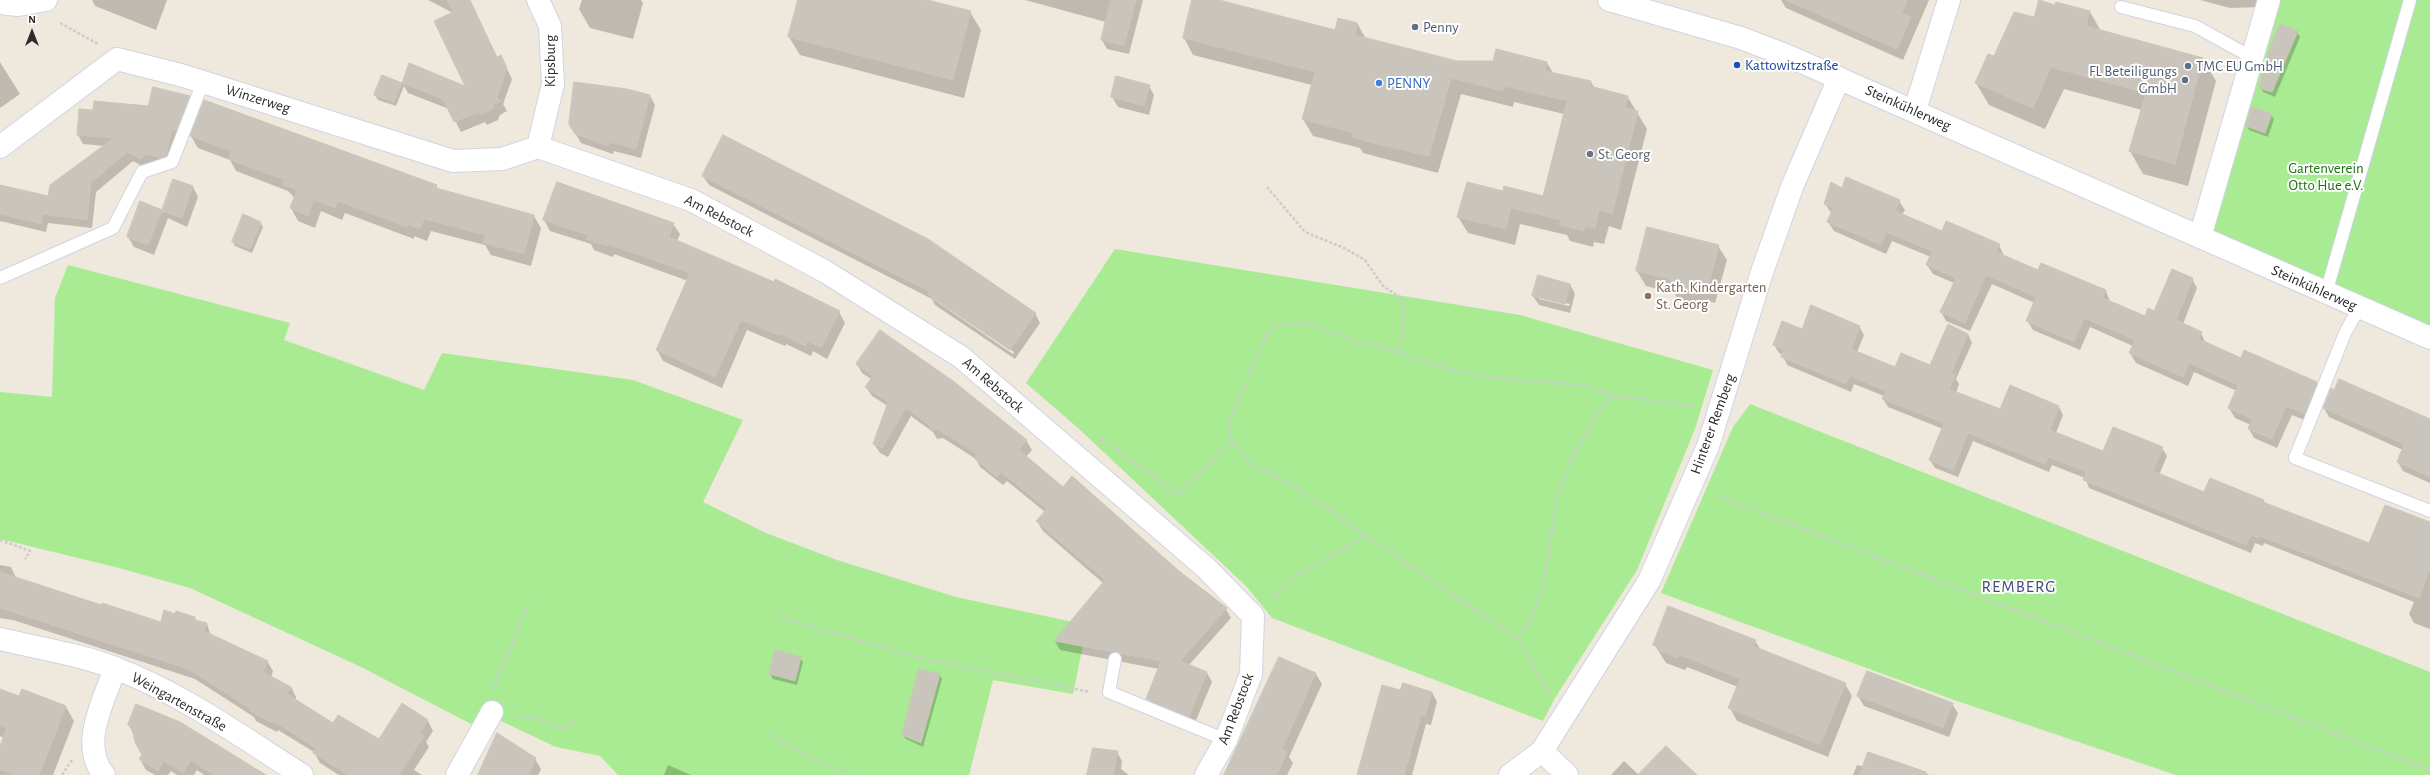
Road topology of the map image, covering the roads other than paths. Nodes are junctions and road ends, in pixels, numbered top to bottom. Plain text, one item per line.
1 (538, 0) edge
2 (1949, 0) edge
3 (2270, 0) edge
4 (2410, 0) edge
5 (45, 1) edge
6 (1621, 2) edge
7 (0, 3) edge
8 (2122, 7) dead end
9 (2253, 58) junction
10 (1839, 78) junction
11 (203, 82) junction
12 (1915, 110) junction
13 (0, 147) edge
14 (538, 147) junction
15 (2200, 237) junction
16 (0, 278) edge
17 (2326, 293) junction
18 (2359, 308) junction
19 (2430, 338) edge
20 (2430, 511) edge
21 (0, 639) edge
22 (1116, 659) dead end
23 (115, 668) junction
24 (492, 712) road end
25 (1226, 740) junction
26 (1542, 751) junction
27 (104, 775) edge
28 (302, 775) edge
29 (458, 775) edge
30 (1206, 775) edge
31 (1510, 775) edge
32 (1567, 775) edge

1 - 14 street, Kipsburg
2 - 12 street
3 - 9 street
4 - 17 lane
5 - 7 street
6 - 10 street, Steinkühlerweg
8 - 9 lane
9 - 15 street
10 - 12 street, Steinkühlerweg
10 - 26 street, Hinterer Remberg
11 - 13 street, Winzerweg
11 - 14 street, Winzerweg
11 - 16 lane
12 - 15 street, Steinkühlerweg
14 - 25 street, Am Rebstock
15 - 17 street, Steinkühlerweg
17 - 18 street, Steinkühlerweg
18 - 19 street, Steinkühlerweg
18 - 20 lane
21 - 23 street, Weingartenstraße
22 - 25 lane
23 - 27 street
23 - 28 street, Weingartenstraße
24 - 29 street
25 - 30 street, Am Rebstock
26 - 31 street, Hinterer Remberg
26 - 32 street

